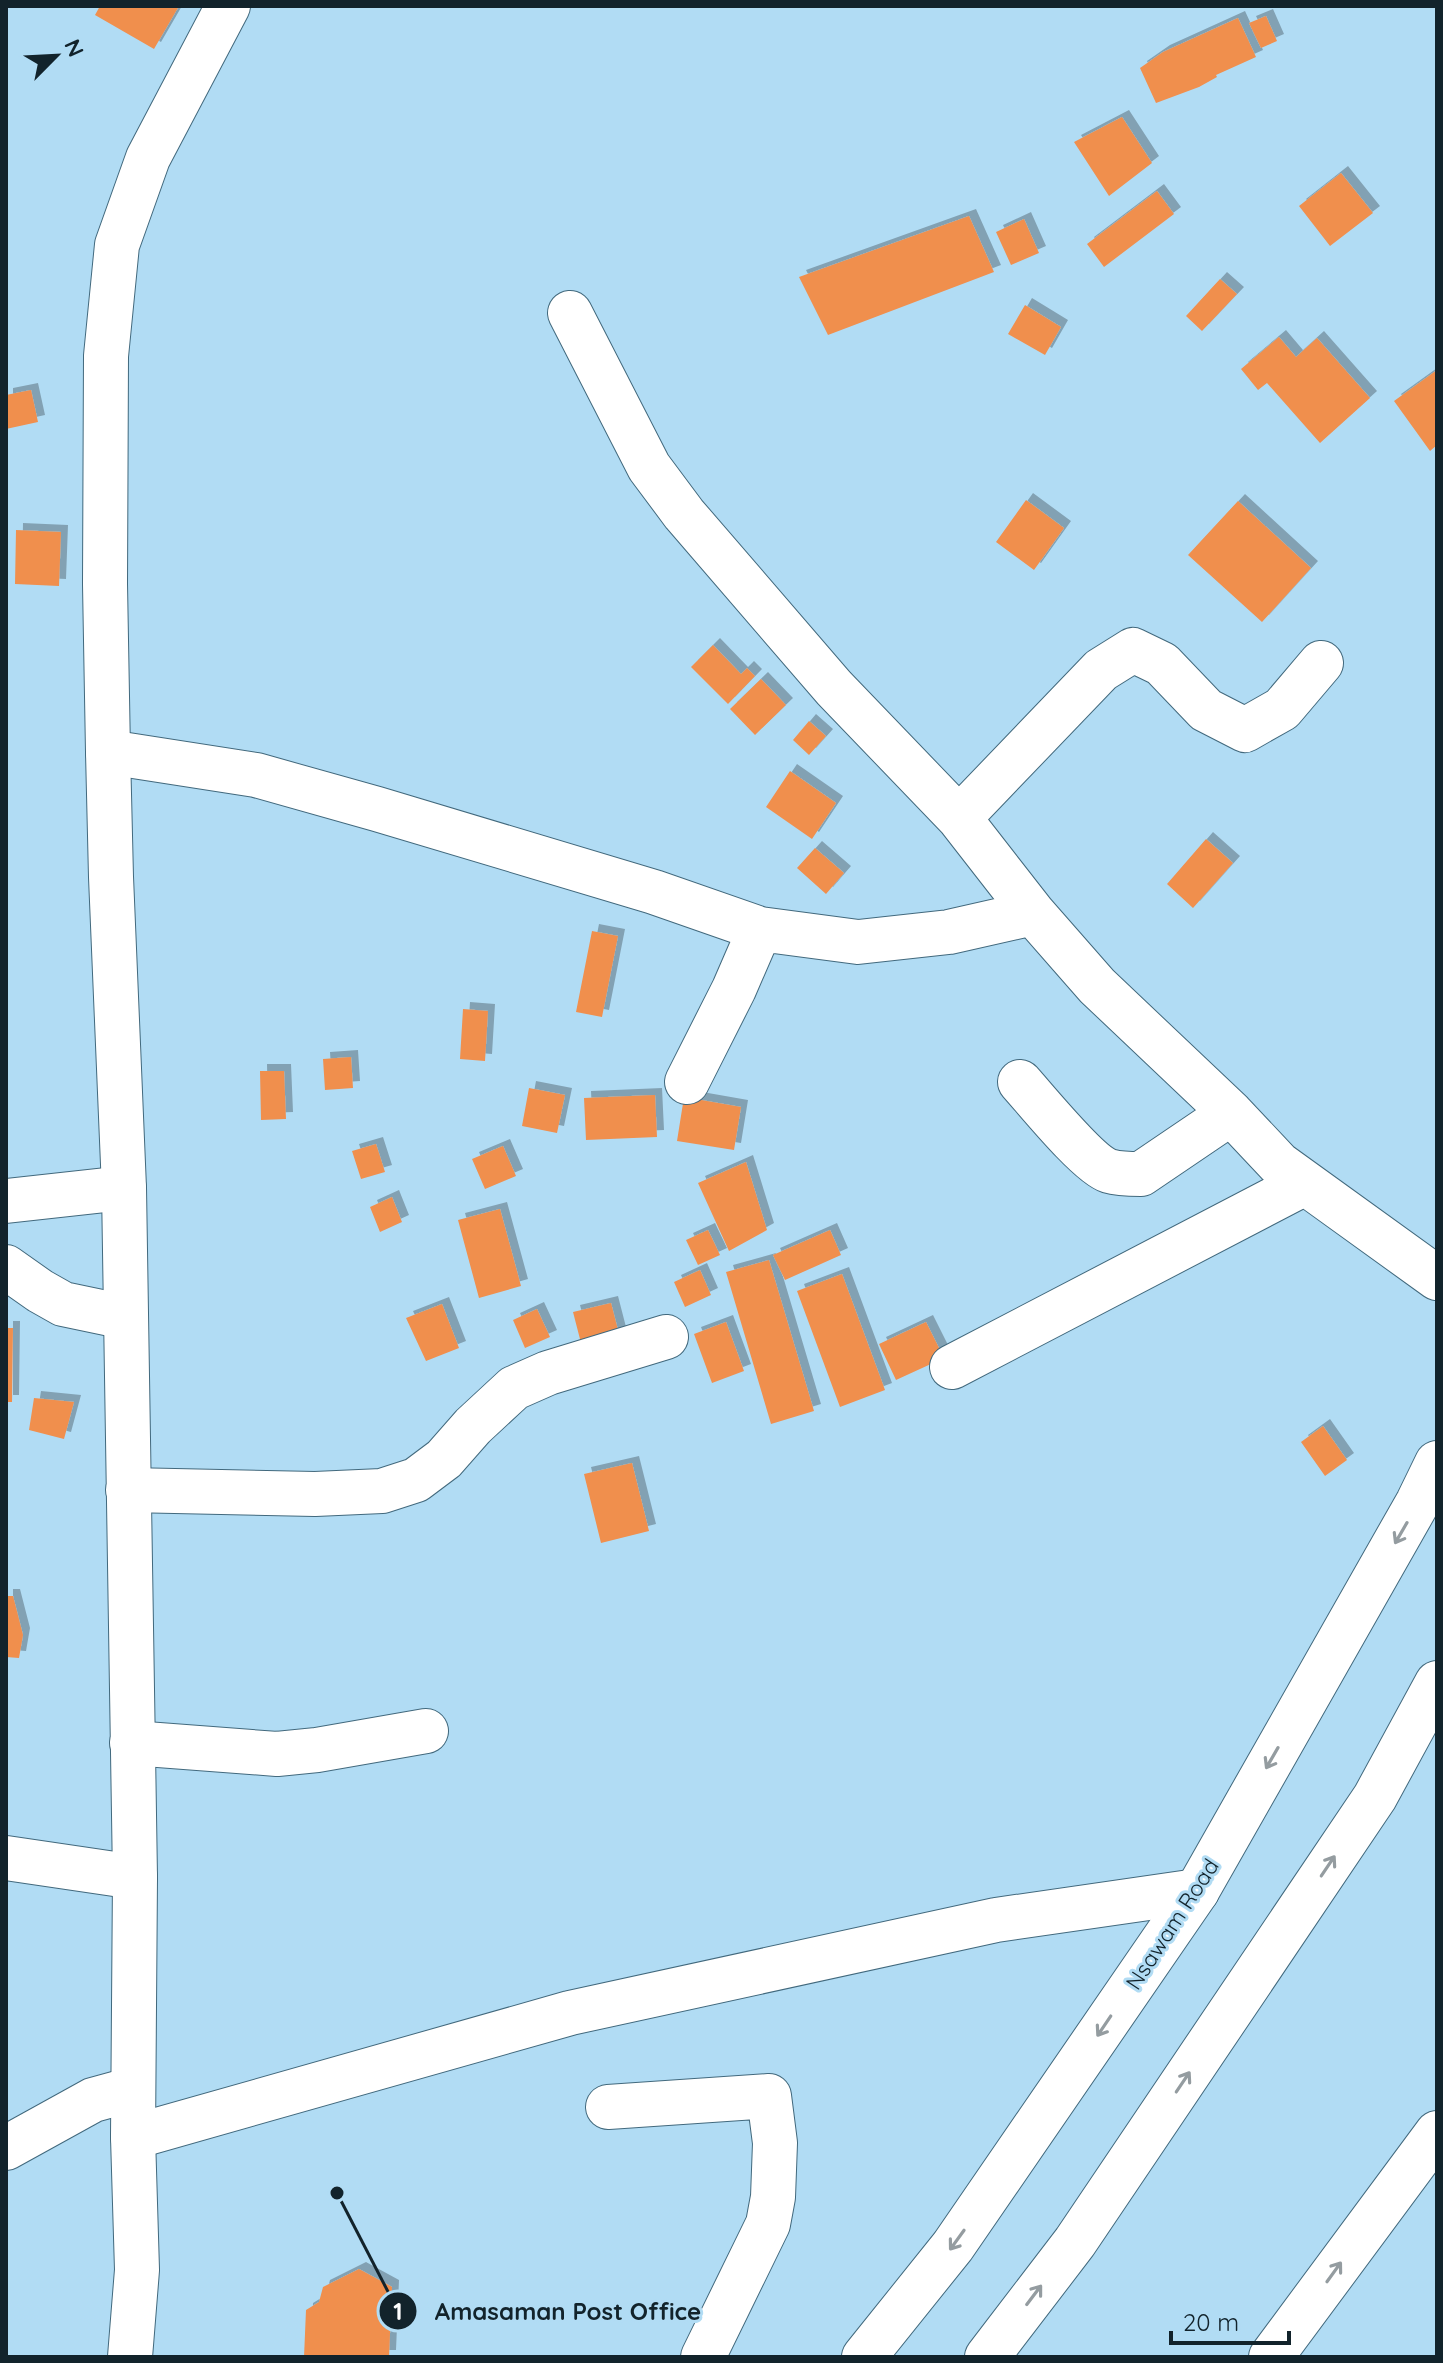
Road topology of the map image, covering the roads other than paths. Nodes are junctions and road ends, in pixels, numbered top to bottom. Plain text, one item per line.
1 (228, 6) edge
2 (570, 313) dead end
3 (1321, 663) dead end
4 (108, 752) junction
5 (959, 818) junction
6 (1033, 913) junction
7 (760, 929) junction
8 (687, 1082) dead end
9 (1020, 1082) dead end
10 (1231, 1113) junction
11 (1305, 1183) junction
12 (124, 1188) junction
13 (6, 1201) edge
14 (6, 1267) edge
15 (1437, 1278) edge
16 (125, 1317) junction
17 (666, 1337) dead end
18 (952, 1367) dead end
19 (1437, 1463) edge
20 (128, 1490) junction
21 (1437, 1683) edge
22 (426, 1731) dead end
23 (132, 1743) junction
24 (6, 1858) edge
25 (135, 1877) junction
26 (1197, 1891) junction
27 (133, 2089) junction
28 (608, 2107) dead end
29 (1437, 2133) edge
30 (133, 2137) junction
31 (6, 2148) edge
32 (130, 2357) edge
33 (703, 2357) edge
34 (864, 2357) edge
35 (987, 2357) edge
36 (1271, 2357) edge

1 - 4 main road
2 - 5 main road
3 - 5 main road
4 - 7 main road
4 - 12 main road
5 - 6 main road
6 - 7 main road
6 - 10 main road
7 - 8 main road
9 - 10 main road
10 - 11 main road
11 - 15 main road
11 - 18 main road
12 - 13 main road
12 - 16 main road
14 - 16 main road
16 - 20 main road
17 - 20 main road
19 -> 26 main road, Nsawam Road
20 - 23 main road
35 -> 21 main road
22 - 23 main road
23 - 25 main road
24 - 25 main road
25 - 27 main road
26 - 30 main road
26 -> 34 main road, Nsawam Road
27 - 30 main road
27 - 31 main road
28 - 33 main road
36 -> 29 main road
30 - 32 main road

